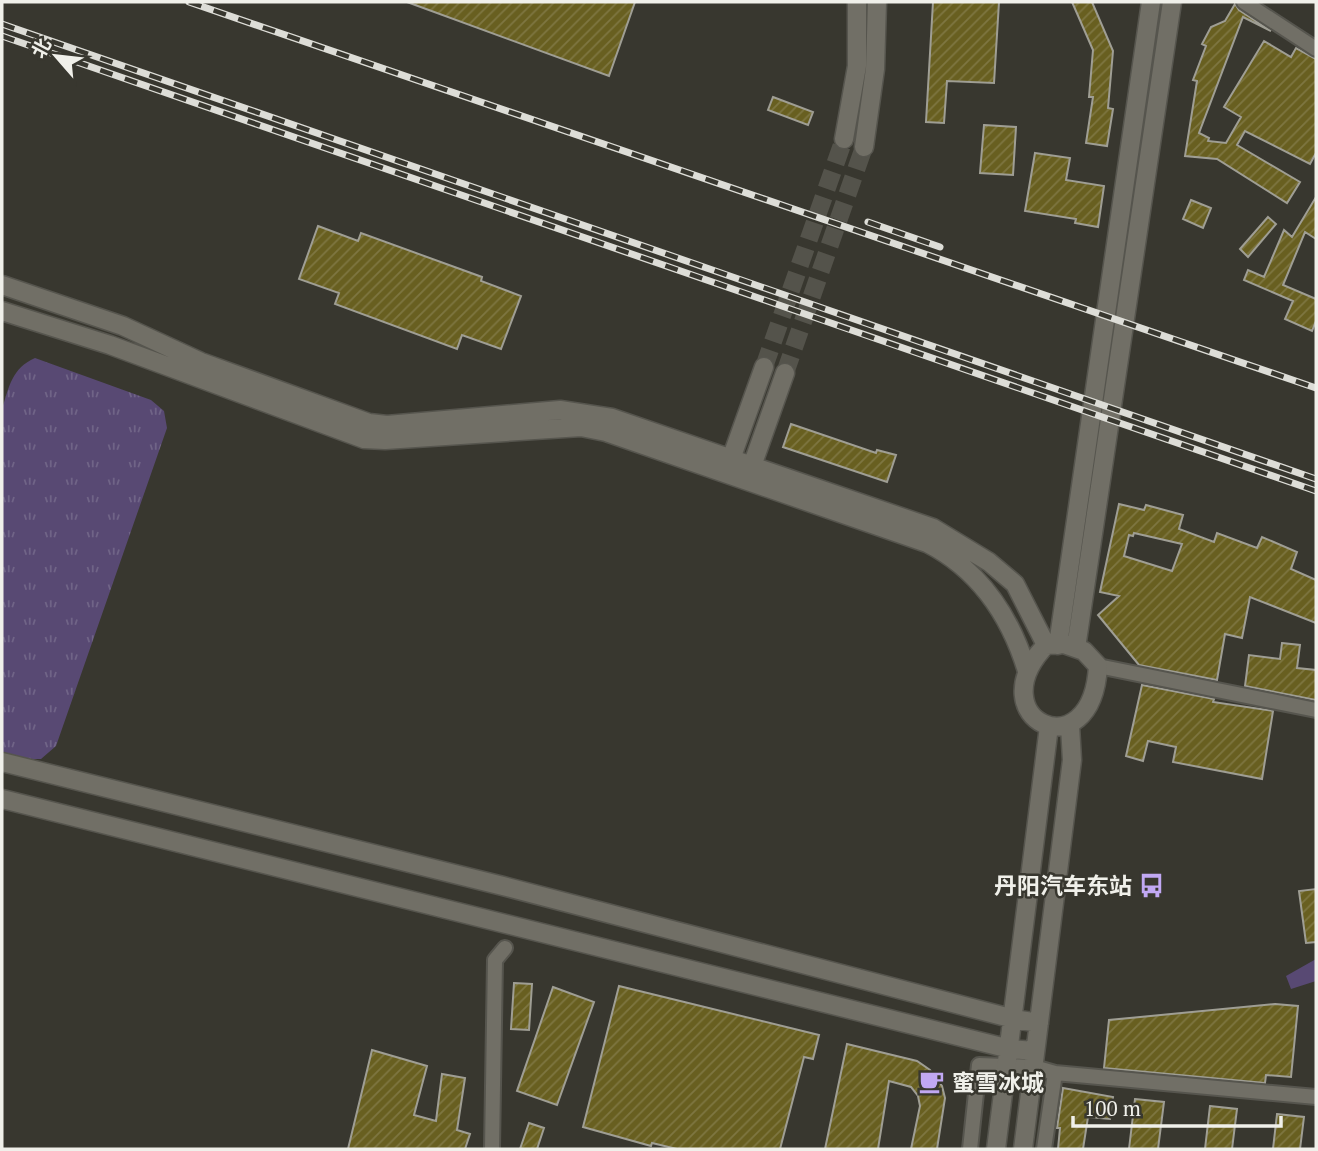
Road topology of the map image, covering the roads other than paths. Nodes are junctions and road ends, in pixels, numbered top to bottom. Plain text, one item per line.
1 (857, 2) edge
2 (877, 2) edge
3 (1151, 2) edge
4 (1172, 2) edge
5 (1244, 2) edge
6 (1316, 49) edge
7 (844, 139) tunnel mouth
8 (864, 147) tunnel mouth
9 (2, 285) edge
10 (2, 311) edge
11 (764, 367) tunnel mouth
12 (785, 373) tunnel mouth
13 (731, 459) junction
14 (752, 466) junction
15 (736, 477) junction
16 (1052, 645) junction
17 (1076, 649) junction
18 (1098, 666) junction
19 (1027, 671) junction
20 (1316, 710) edge
21 (1049, 726) junction
22 (1070, 726) junction
23 (2, 762) edge
24 (2, 799) edge
25 (505, 948) dead end
26 (1014, 1019) junction
27 (1039, 1023) junction
28 (1009, 1057) junction
29 (1034, 1059) junction
30 (1055, 1073) junction
31 (1316, 1097) edge
32 (492, 1149) edge
33 (970, 1149) edge
34 (996, 1149) edge
35 (1023, 1149) edge
36 (1044, 1149) edge

1 - 7 street
2 - 8 street
3 - 16 street
4 - 17 street
5 - 6 street
9 - 13 street
10 - 15 street
11 - 13 street
12 - 14 street
13 - 14 street
13 - 15 street
14 - 15 street
14 - 16 street
15 - 19 street
16 - 17 street
16 - 19 street
17 - 18 street
18 - 20 street
18 - 22 street
19 - 21 street
21 - 22 street
21 - 26 street
22 - 27 street
23 - 26 street
24 - 28 street
25 - 32 street
26 - 27 street
26 - 28 street
27 - 29 street
28 - 29 street
28 - 33 street
28 - 34 street
29 - 30 street
29 - 35 street
30 - 31 street
30 - 36 street

